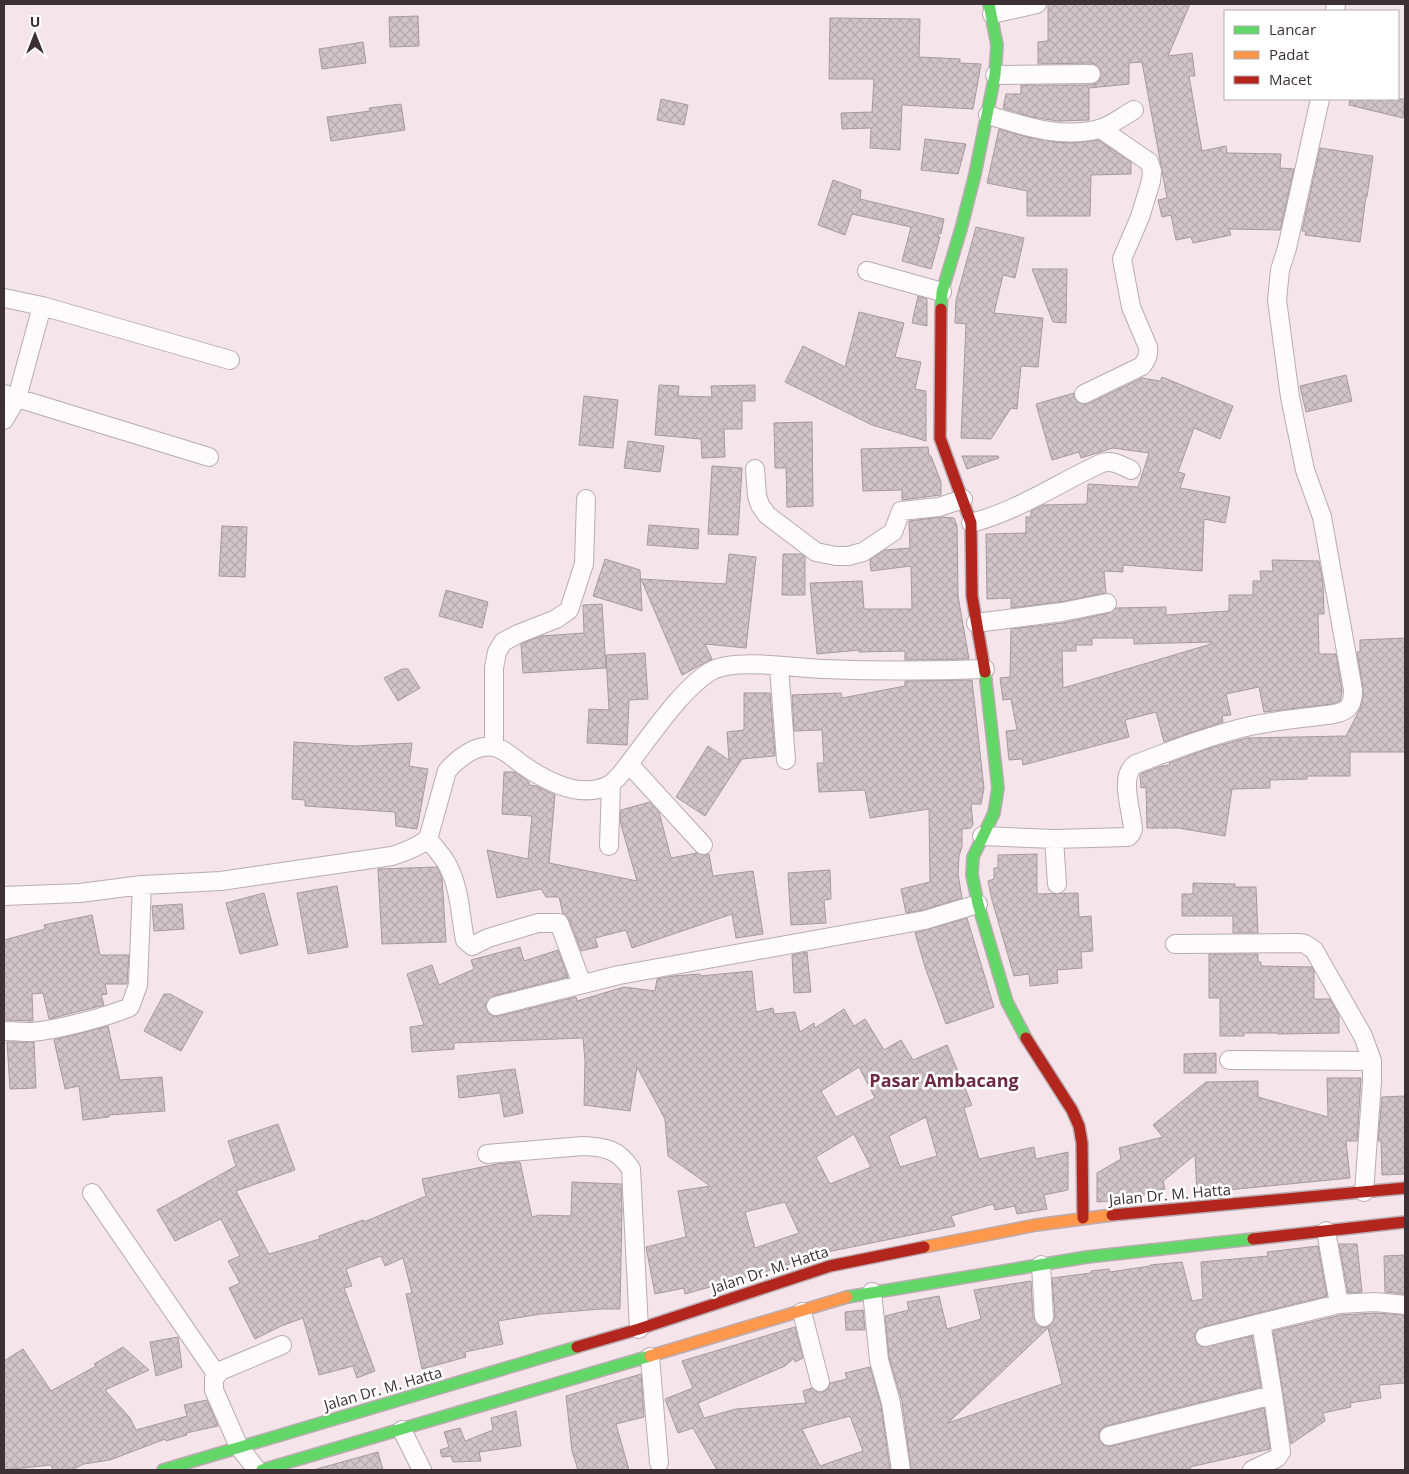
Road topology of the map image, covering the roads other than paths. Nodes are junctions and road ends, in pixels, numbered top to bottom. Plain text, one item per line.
1 (1037, 4) edge
2 (990, 9) edge
3 (1091, 74) dead end
4 (995, 75) junction
5 (1320, 100) edge
6 (1134, 110) dead end
7 (988, 115) junction
8 (1101, 129) junction
9 (867, 271) dead end
10 (942, 292) junction
11 (4, 298) edge
12 (42, 306) junction
13 (230, 360) dead end
14 (1084, 394) dead end
15 (11, 396) edge
16 (4, 420) edge
17 (209, 456) dead end
18 (755, 468) dead end
19 (1132, 470) dead end
20 (586, 499) dead end
21 (963, 499) junction
22 (971, 524) junction
23 (1106, 604) dead end
24 (976, 623) junction
25 (779, 667) junction
26 (985, 669) junction
27 (494, 747) junction
28 (786, 760) dead end
29 (629, 764) junction
30 (610, 784) junction
31 (982, 836) junction
32 (428, 839) junction
33 (1054, 839) junction
34 (704, 845) dead end
35 (609, 846) dead end
36 (1058, 884) dead end
37 (142, 885) junction
38 (4, 896) edge
39 (978, 904) junction
40 (1175, 944) dead end
41 (582, 984) junction
42 (496, 1006) dead end
43 (4, 1031) edge
44 (1229, 1060) dead end
45 (1372, 1061) junction
46 (488, 1154) dead end
47 (1405, 1188) edge
48 (1364, 1192) junction
49 (92, 1194) dead end
50 (1083, 1218) junction
51 (1405, 1222) edge
52 (1326, 1230) junction
53 (1041, 1261) junction
54 (872, 1292) junction
55 (1339, 1304) junction
56 (1405, 1305) edge
57 (802, 1312) junction
58 (1044, 1318) dead end
59 (1261, 1323) junction
60 (639, 1330) junction
61 (1205, 1337) dead end
62 (282, 1345) dead end
63 (650, 1357) junction
64 (217, 1376) junction
65 (820, 1382) dead end
66 (1273, 1395) junction
67 (402, 1430) junction
68 (1109, 1436) dead end
69 (239, 1447) junction
70 (659, 1463) dead end
71 (163, 1470) edge
72 (257, 1470) edge
73 (262, 1470) edge
74 (422, 1470) edge
75 (901, 1470) edge
76 (1252, 1470) edge

1 - 2 street
2 - 4 main road
3 - 4 street
4 - 7 main road
5 - 33 street
6 - 8 street
7 - 8 street
7 - 10 main road
8 - 14 street
9 - 10 street
10 - 21 main road
11 - 12 street
12 - 13 street
12 - 15 street
15 - 16 street
15 - 17 street
18 - 21 street
19 - 22 street
20 - 27 street
21 - 22 main road
22 - 24 main road
23 - 24 street
24 - 26 main road
25 - 26 street
25 - 28 street
25 - 29 street
26 - 31 main road
27 - 30 street
27 - 32 street
29 - 30 street
29 - 34 street
30 - 35 street
31 - 33 street
31 - 39 main road
32 - 37 street
32 - 41 street
33 - 36 street
37 - 38 street
37 - 43 street
39 - 41 street
39 - 50 main road
40 - 45 street
41 - 42 street
44 - 45 street
45 - 48 street
46 - 60 street
47 - 48 main road, Jalan Dr. M. Hatta
48 - 50 main road, Jalan Dr. M. Hatta
49 - 64 street
50 - 60 main road, Jalan Dr. M. Hatta
51 - 52 main road
52 - 53 main road
52 - 55 street
53 - 54 main road
53 - 58 street
54 - 57 main road
54 - 75 street
55 - 56 street
55 - 59 street
57 - 63 main road
57 - 65 street
59 - 61 street
59 - 66 street
60 - 69 main road, Jalan Dr. M. Hatta
62 - 64 street
63 - 67 main road
63 - 70 street
64 - 69 street
66 - 68 street
66 - 76 street
67 - 73 main road
67 - 74 street
69 - 71 main road, Jalan Dr. M. Hatta
69 - 72 street

